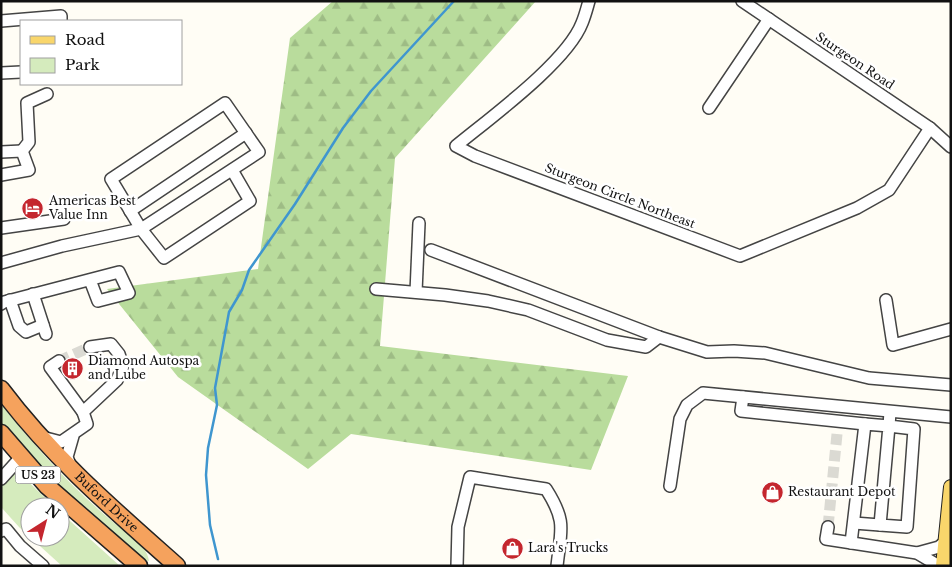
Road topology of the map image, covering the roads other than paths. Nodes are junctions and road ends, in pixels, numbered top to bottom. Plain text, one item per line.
1 (589, 1) edge
2 (742, 1) edge
3 (769, 19) junction
4 (61, 20) edge
5 (1, 21) edge
6 (1, 72) edge
7 (20, 72) edge
8 (46, 94) dead end
9 (709, 108) dead end
10 (930, 128) junction
11 (246, 133) junction
12 (951, 147) edge
13 (22, 151) junction
14 (1, 152) edge
15 (232, 170) junction
16 (1, 175) edge
17 (130, 211) junction
18 (64, 219) dead end
19 (419, 223) dead end
20 (1, 228) edge
21 (141, 229) junction
22 (431, 250) dead end
23 (1, 263) edge
24 (90, 280) dead end
25 (376, 290) dead end
26 (416, 292) junction
27 (33, 294) junction
28 (886, 300) dead end
29 (6, 302) edge
30 (951, 329) edge
31 (659, 337) junction
32 (90, 347) tunnel mouth
33 (59, 361) dead end
34 (951, 385) edge
35 (1, 389) edge
36 (743, 397) junction
37 (839, 407) junction
38 (82, 412) junction
39 (890, 412) junction
40 (951, 418) edge
41 (838, 421) junction
42 (865, 424) junction
43 (889, 426) junction
44 (1, 432) edge
45 (837, 434) tunnel mouth
46 (38, 435) junction
47 (73, 436) junction
48 (21, 457) junction
49 (74, 473) junction
50 (1, 478) edge
51 (670, 486) dead end
52 (951, 487) edge
53 (854, 523) junction
54 (880, 524) junction
55 (828, 526) tunnel mouth
56 (3, 528) edge
57 (946, 542) junction
58 (851, 543) junction
59 (917, 553) junction
60 (170, 563) edge
61 (43, 566) edge
62 (138, 566) edge
63 (457, 566) edge
64 (557, 566) edge
65 (938, 566) edge
66 (943, 566) edge

1 - 10 street, Sturgeon Circle Northeast
2 - 3 street, Sturgeon Road
3 - 9 street
3 - 10 street, Sturgeon Road
4 - 5 street
6 - 7 street
8 - 13 street
10 - 12 street, Sturgeon Road
11 - 15 street
11 - 17 street
11 - 17 street
13 - 14 street
13 - 16 street
15 - 21 street
15 - 21 street
17 - 21 street
18 - 20 street
19 - 26 street
21 - 23 street
22 - 31 street
24 - 27 street
25 - 26 street
26 - 31 street
27 - 29 street
27 - 29 street
28 - 30 street
31 - 34 street
32 - 38 street
33 - 38 street
35 - 46 highway, Buford Drive / US 23
36 - 37 street
36 - 41 street
36 - 51 street
37 - 39 street
37 - 41 street
38 - 47 street
39 - 40 street
39 - 43 street
41 - 42 street
41 - 45 street
42 - 43 street
42 - 53 street
43 - 54 street
43 - 54 street
44 - 48 highway, Buford Drive / US 23
46 - 47 street
46 - 49 highway, Buford Drive / US 23
47 - 49 street
48 - 50 street
48 - 62 highway, Buford Drive / US 23
49 - 60 highway, Buford Drive / US 23
52 - 57 main road
53 - 54 street
53 - 58 street
55 - 58 street
56 - 61 street
57 - 59 street
57 - 66 main road
58 - 59 street
59 - 65 street
63 - 64 street

